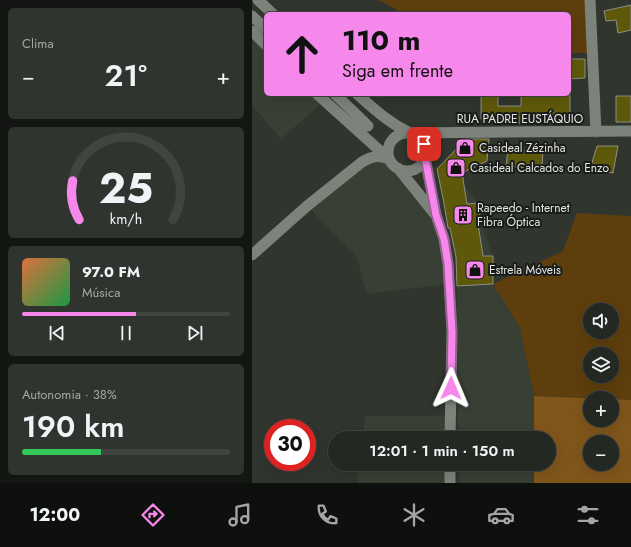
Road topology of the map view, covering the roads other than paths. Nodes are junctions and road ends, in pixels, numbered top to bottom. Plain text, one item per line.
1 (258, 0) edge
2 (590, 0) edge
3 (252, 10) edge
4 (271, 12) edge
5 (252, 16) edge
6 (264, 21) edge
7 (264, 27) edge
8 (252, 31) edge
9 (264, 43) edge
10 (319, 96) edge
11 (337, 96) edge
12 (343, 96) edge
13 (359, 96) edge
14 (631, 131) edge
15 (596, 132) junction
16 (410, 133) junction
17 (425, 157) junction
18 (389, 159) junction
19 (398, 168) junction
20 (436, 215) junction
21 (252, 255) edge
22 (450, 431) edge
23 (450, 471) edge
24 (450, 483) edge

1 - 4 street
2 - 15 street
3 - 6 street
5 - 7 street
8 - 9 street
10 - 18 street
11 - 12 street
13 - 16 street
14 - 15 street, RUA PADRE EUSTÁQUIO
15 - 16 street, RUA PADRE EUSTÁQUIO
16 - 17 street
16 - 18 street
17 - 19 street
17 - 20 street
18 - 19 street
18 - 21 street
19 - 20 street
20 - 22 street
23 - 24 street

